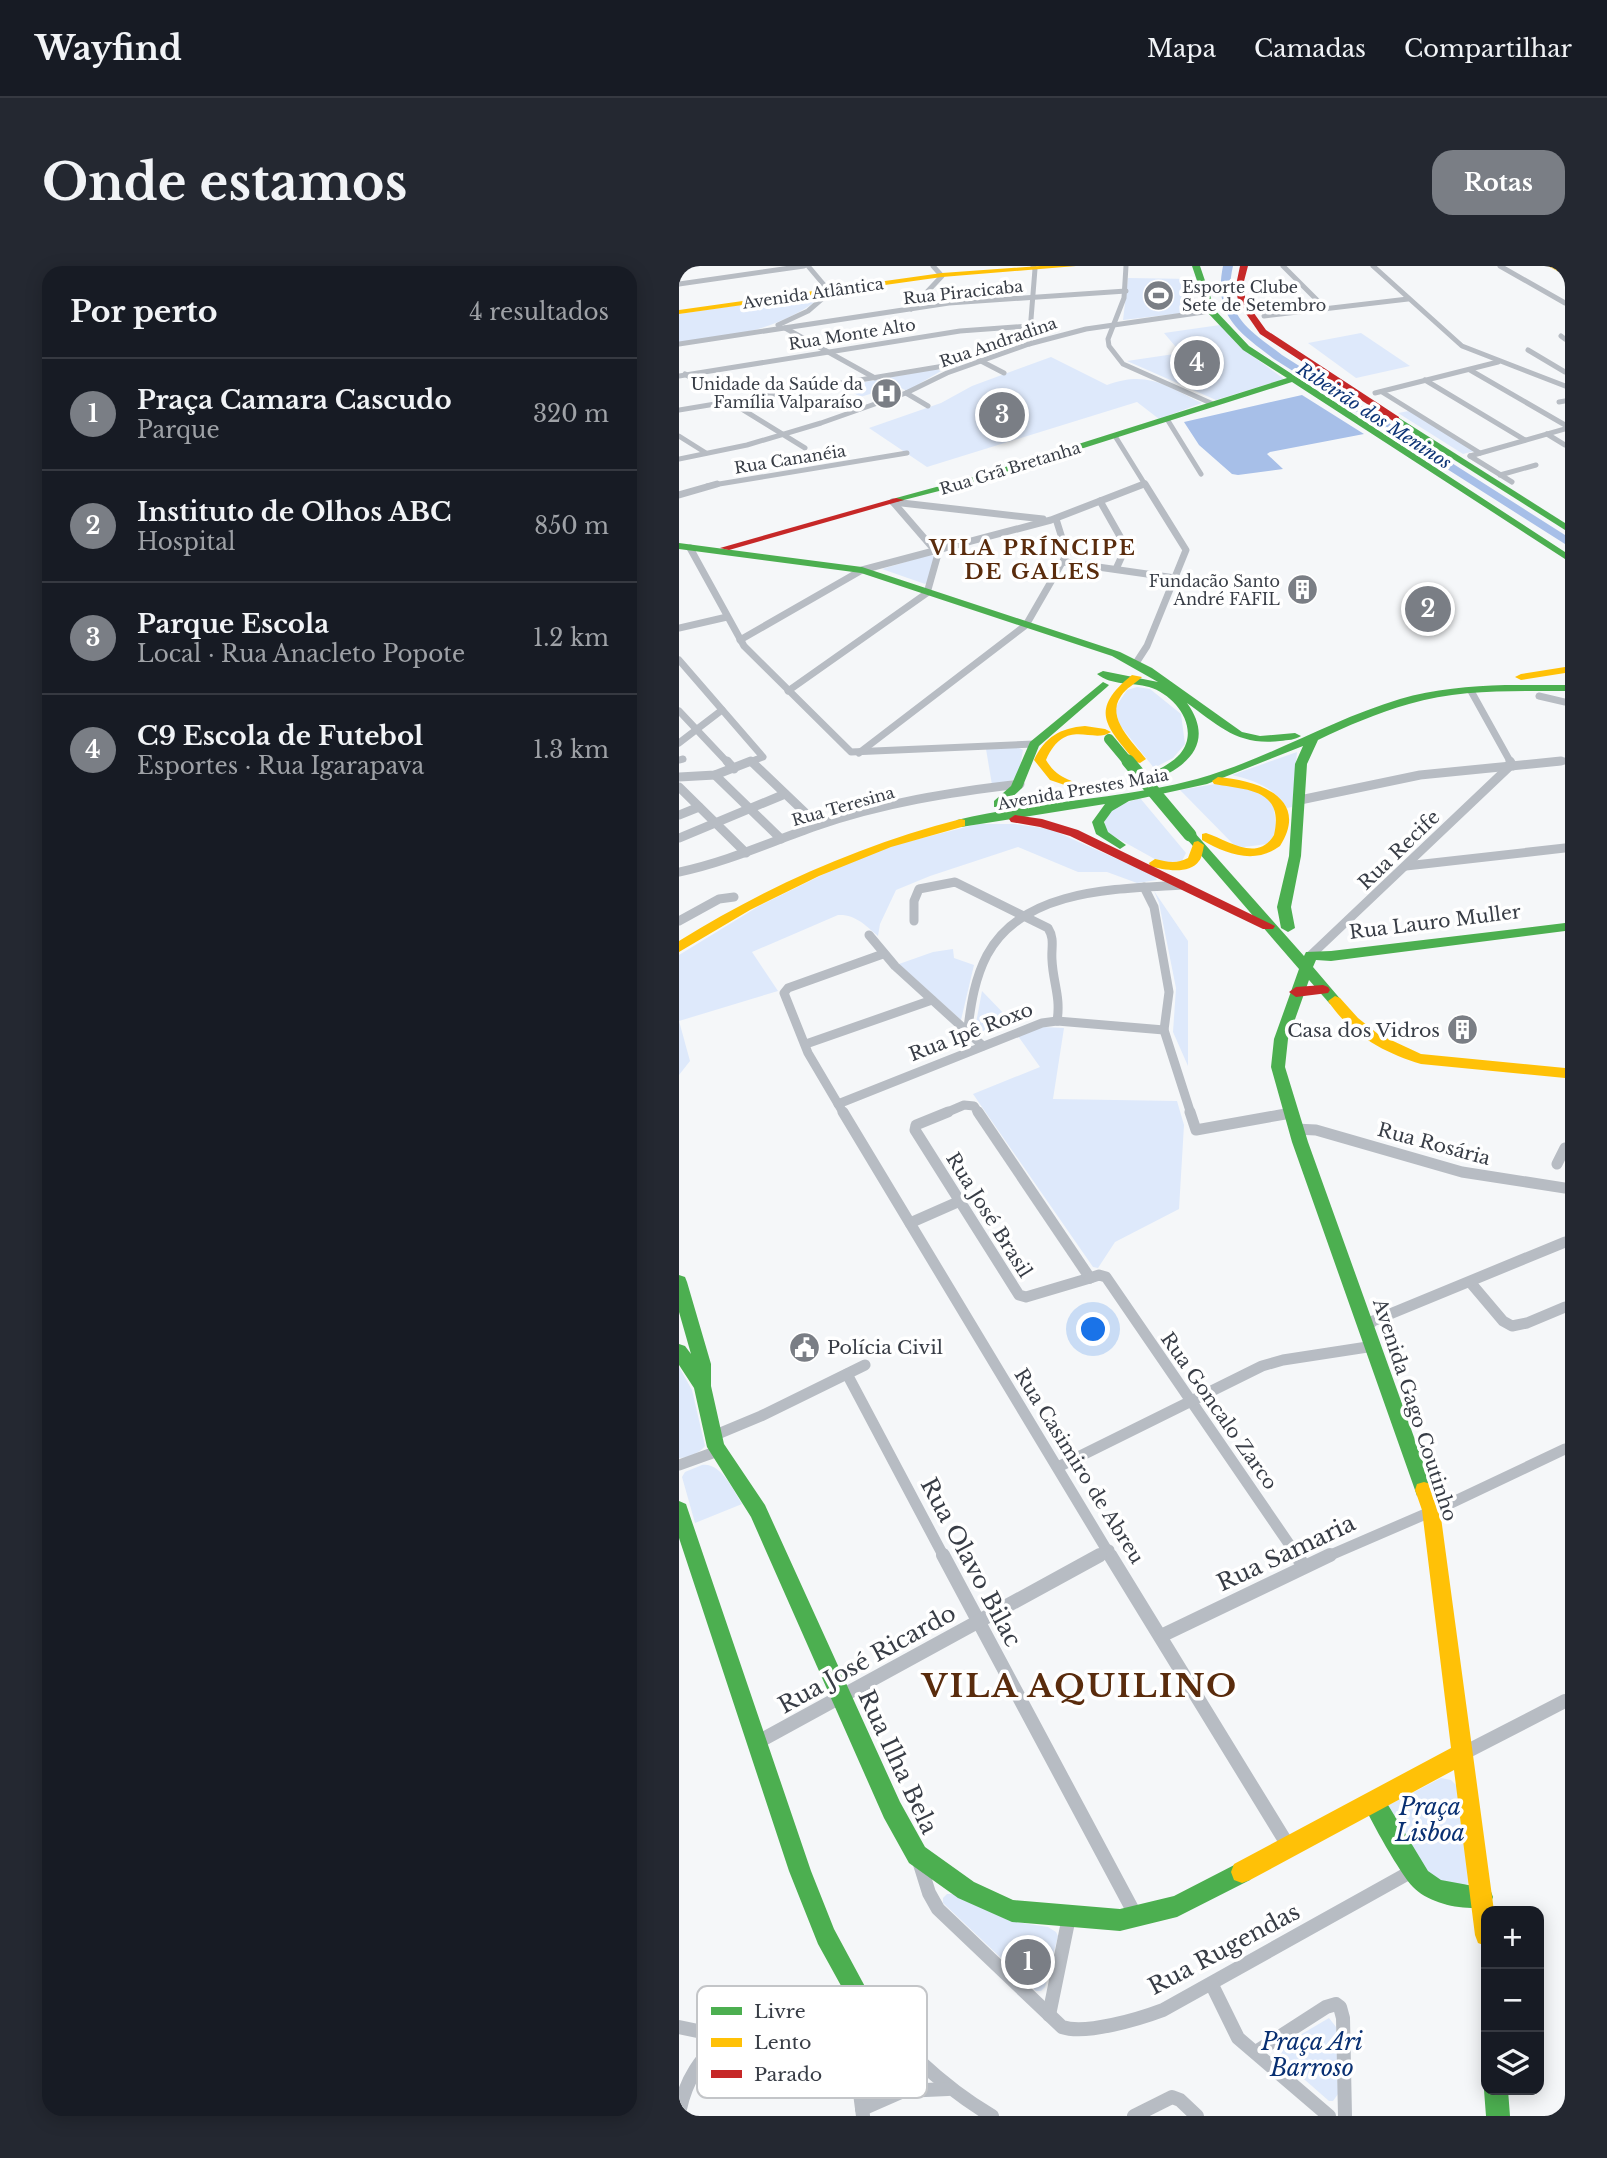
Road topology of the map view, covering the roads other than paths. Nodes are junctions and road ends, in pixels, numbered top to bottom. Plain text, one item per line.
1 (806, 266) edge
2 (1072, 266) edge
3 (1126, 266) edge
4 (1196, 266) edge
5 (1207, 266) edge
6 (1247, 266) edge
7 (1283, 266) edge
8 (1373, 266) edge
9 (1500, 266) edge
10 (1552, 266) edge
11 (1034, 267) edge
12 (937, 270) edge
13 (1565, 273) edge
14 (679, 284) edge
15 (830, 291) junction
16 (1126, 291) junction
17 (1203, 293) junction
18 (1034, 297) junction
19 (1408, 299) junction
20 (1565, 303) edge
21 (911, 309) junction
22 (1326, 309) junction
23 (680, 310) edge
24 (1211, 311) junction
25 (1264, 316) dead end
26 (1114, 325) junction
27 (1030, 327) junction
28 (785, 328) junction
29 (775, 330) junction
30 (679, 344) edge
31 (1029, 344) junction
32 (1462, 346) junction
33 (1528, 350) dead end
34 (829, 352) junction
35 (977, 361) junction
36 (1498, 362) junction
37 (1481, 366) junction
38 (932, 368) junction
39 (679, 370) edge
40 (1470, 370) junction
41 (1565, 372) edge
42 (947, 373) junction
43 (1004, 373) dead end
44 (683, 375) edge
45 (875, 378) junction
46 (1565, 378) edge
47 (1293, 379) junction
48 (1425, 380) junction
49 (1552, 381) junction
50 (1565, 386) edge
51 (906, 393) junction
52 (730, 402) junction
53 (1213, 404) junction
54 (929, 406) dead end
55 (679, 410) edge
56 (1167, 419) junction
57 (1565, 427) edge
58 (783, 434) junction
59 (1547, 435) junction
60 (679, 436) edge
61 (1115, 436) junction
62 (1525, 440) junction
63 (1565, 445) edge
64 (805, 448) dead end
65 (706, 453) junction
66 (907, 453) dead end
67 (1481, 453) junction
68 (679, 459) edge
69 (1528, 460) dead end
70 (1536, 465) junction
71 (1546, 471) dead end
72 (1201, 474) dead end
73 (1500, 475) junction
74 (1512, 482) dead end
75 (1145, 484) junction
76 (679, 495) edge
77 (893, 502) junction
78 (1100, 502) junction
79 (1053, 520) junction
80 (1565, 524) edge
81 (683, 545) edge
82 (719, 549) junction
83 (936, 552) junction
84 (1565, 556) edge
85 (1063, 562) junction
86 (867, 569) junction
87 (1115, 569) junction
88 (1175, 578) junction
89 (932, 593) junction
90 (727, 617) junction
91 (1026, 625) junction
92 (679, 628) edge
93 (1065, 638) junction
94 (740, 640) junction
95 (679, 660) edge
96 (1136, 663) junction
97 (1103, 675) junction
98 (1564, 679) edge
99 (1129, 683) junction
100 (788, 691) junction
101 (1478, 691) junction
102 (1537, 692) junction
103 (1565, 700) edge
104 (722, 710) junction
105 (679, 711) edge
106 (697, 731) junction
107 (1234, 732) junction
108 (1112, 735) junction
109 (1206, 735) junction
110 (1295, 736) junction
111 (1312, 740) junction
112 (679, 743) edge
113 (1034, 744) junction
114 (858, 754) junction
115 (1565, 761) edge
116 (752, 762) junction
117 (1511, 766) junction
118 (734, 769) junction
119 (715, 775) junction
120 (679, 777) edge
121 (1147, 780) junction
122 (1198, 782) junction
123 (1020, 784) junction
124 (680, 790) edge
125 (1091, 790) junction
126 (785, 794) junction
127 (1131, 796) junction
128 (1300, 800) junction
129 (998, 804) junction
130 (699, 807) junction
131 (749, 808) junction
132 (679, 815) edge
133 (985, 818) junction
134 (713, 822) junction
135 (818, 825) junction
136 (679, 838) edge
137 (1199, 838) junction
138 (781, 839) junction
139 (1565, 848) edge
140 (746, 853) junction
141 (1406, 866) junction
142 (679, 873) edge
143 (1185, 884) junction
144 (1144, 887) junction
145 (734, 897) junction
146 (1026, 915) junction
147 (679, 921) edge
148 (914, 921) dead end
149 (1268, 926) junction
150 (1565, 927) edge
151 (1288, 928) junction
152 (679, 931) edge
153 (869, 935) dead end
154 (679, 947) edge
155 (883, 954) junction
156 (1308, 961) junction
157 (1322, 990) junction
158 (1296, 992) junction
159 (932, 1000) junction
160 (1335, 1001) junction
161 (1057, 1021) junction
162 (968, 1028) junction
163 (1164, 1030) junction
164 (806, 1045) junction
165 (983, 1046) junction
166 (1519, 1070) junction
167 (1565, 1073) edge
168 (1565, 1079) edge
169 (838, 1104) junction
170 (1293, 1121) junction
171 (1565, 1148) edge
172 (1557, 1164) dead end
173 (1565, 1188) edge
174 (960, 1201) junction
175 (910, 1223) junction
176 (1565, 1242) edge
177 (1106, 1277) joint
178 (1090, 1278) junction
179 (679, 1282) edge
180 (1470, 1282) junction
181 (1565, 1307) edge
182 (1366, 1327) junction
183 (1374, 1346) junction
184 (679, 1351) edge
185 (865, 1365) dead end
186 (847, 1374) junction
187 (702, 1386) junction
188 (1192, 1404) junction
189 (716, 1443) junction
190 (1565, 1449) edge
191 (679, 1465) edge
192 (1058, 1467) junction
193 (679, 1510) edge
194 (1430, 1510) junction
195 (1109, 1550) junction
196 (1304, 1566) junction
197 (978, 1621) junction
198 (1161, 1636) junction
199 (843, 1697) junction
200 (1565, 1701) edge
201 (757, 1743) junction
202 (1462, 1754) junction
203 (1374, 1803) junction
204 (1289, 1847) junction
205 (917, 1855) junction
206 (1414, 1870) junction
207 (1482, 1897) junction
208 (1483, 1906) edge
209 (1069, 1917) junction
210 (1137, 1918) junction
211 (1212, 1985) junction
212 (854, 1986) edge
213 (1049, 2015) junction
214 (679, 2028) edge
215 (697, 2032) edge
216 (1257, 2052) junction
217 (697, 2064) edge
218 (927, 2072) edge
219 (927, 2088) edge
220 (948, 2089) junction
221 (1496, 2095) edge
222 (886, 2098) edge
223 (681, 2111) edge
224 (862, 2113) edge
225 (992, 2116) edge
226 (1134, 2116) edge
227 (1197, 2116) edge
228 (1329, 2116) edge
229 (1345, 2116) edge
230 (1498, 2116) edge

1 - 14 street
1 - 15 street
2 - 11 main road, Avenida Atlântica
3 - 16 street
4 - 17 main road
5 - 17 main road
6 - 80 main road
7 - 22 street
8 - 19 street
9 - 20 street
10 - 13 main road
11 - 12 main road, Avenida Atlântica
11 - 18 street
12 - 15 main road, Avenida Atlântica
12 - 21 street
15 - 23 main road, Avenida Atlântica
15 - 29 street
16 - 18 street, Rua Piracicaba
16 - 26 street
17 - 24 main road
18 - 21 street, Rua Piracicaba
18 - 27 street
19 - 22 street
19 - 32 street
21 - 28 street, Rua Piracicaba
22 - 25 street
24 - 26 street, Rua Andradina
24 - 47 main road
26 - 31 street, Rua Andradina
26 - 53 street
27 - 31 street
27 - 34 street, Rua Monte Alto
28 - 29 street, Rua Piracicaba
28 - 34 street
29 - 30 street, Rua Piracicaba
31 - 35 street, Rua Andradina
32 - 36 street
32 - 37 street
33 - 41 street
34 - 44 street, Rua Monte Alto
34 - 45 street
35 - 38 street
35 - 42 street, Rua Andradina
35 - 43 street
36 - 37 street
36 - 49 street
37 - 40 street
38 - 42 street
38 - 45 street
39 - 44 street
40 - 48 street
40 - 57 street
42 - 51 street, Rua Andradina
44 - 52 street
45 - 52 street
46 - 49 street
47 - 53 main road, Rua Grã Bretanha
47 - 84 main road
48 - 62 street
48 - 67 street
49 - 50 street
51 - 54 street
51 - 58 street, Rua Andradina
52 - 55 street
52 - 58 street
53 - 56 main road, Rua Grã Bretanha
56 - 61 main road, Rua Grã Bretanha
56 - 72 street
57 - 59 street
58 - 64 street
58 - 65 street, Rua Andradina
59 - 62 street
59 - 63 street
60 - 65 street
61 - 75 street
61 - 77 main road, Rua Grã Bretanha
62 - 67 street
65 - 68 street, Rua Andradina
66 - 76 street, Rua Cananéia
67 - 73 street
69 - 70 street
70 - 71 street
70 - 73 street
73 - 74 street
75 - 78 street
75 - 88 street
77 - 79 street
77 - 82 main road, Rua Grã Bretanha
77 - 83 street
78 - 79 street
78 - 87 street
79 - 83 street
79 - 85 street
81 - 82 main road
81 - 90 street
82 - 86 main road
83 - 86 street
83 - 89 street
85 - 87 street
85 - 91 street
86 - 89 main road
86 - 94 street
87 - 88 street
88 - 96 street
89 - 91 main road
89 - 100 street
90 - 92 street
90 - 94 street
91 - 93 main road
91 - 114 street
93 - 96 main road
93 - 97 main road
94 - 100 street
95 - 104 street
96 - 97 main road
96 - 99 main road
96 - 107 main road
97 - 99 main road
97 - 108 main road
97 - 113 main road
98 - 102 main road
98 - 110 main road, Avenida Prestes Maia
99 - 108 main road
99 - 109 main road
100 - 114 street
101 - 102 main road, Avenida Prestes Maia
101 - 111 main road, Avenida Prestes Maia
101 - 117 street
102 - 103 main road
104 - 106 street
104 - 116 street
105 - 106 street
106 - 112 street
106 - 118 street
107 - 109 main road
107 - 110 main road
108 - 125 main road
108 - 137 main road, bridge
109 - 121 main road
110 - 121 main road, Avenida Prestes Maia
111 - 122 main road, Avenida Prestes Maia
111 - 128 main road
113 - 114 street
113 - 123 main road
115 - 117 street
116 - 118 street
116 - 126 street
117 - 128 street
117 - 141 street, Rua Recife
118 - 119 street
119 - 120 street
119 - 131 street
121 - 125 main road, Avenida Prestes Maia
122 - 127 main road, Avenida Prestes Maia
122 - 137 main road
123 - 129 main road
123 - 135 street, Rua Teresina
124 - 130 street
125 - 129 main road, Avenida Prestes Maia
126 - 131 street
126 - 135 street
127 - 133 main road, Avenida Prestes Maia
127 - 137 main road
128 - 151 main road
129 - 145 main road, Avenida Prestes Maia
130 - 132 street
130 - 134 street
131 - 134 street
131 - 138 street
133 - 143 main road
133 - 154 main road, Avenida Prestes Maia
134 - 136 street
134 - 140 street
135 - 138 street, Rua Teresina
137 - 149 main road
137 - 151 main road
138 - 140 street, Rua Teresina
139 - 141 street
140 - 142 street, Rua Teresina
141 - 156 street, Rua Recife
143 - 144 street
143 - 149 main road
144 - 146 street
144 - 163 street
145 - 147 street
145 - 152 main road, Avenida Prestes Maia
146 - 148 street
146 - 161 street
146 - 162 street
149 - 156 main road
150 - 156 main road, Rua Lauro Muller
151 - 156 main road
153 - 155 street
155 - 159 street
155 - 164 street, Rua Casimiro de Abreu
156 - 157 main road
156 - 158 main road, Avenida Gago Coutinho
156 - 160 main road
157 - 158 main road
157 - 160 main road
158 - 170 main road, Avenida Gago Coutinho
159 - 162 street
159 - 164 street
160 - 166 main road
161 - 163 street, Rua Ipê Roxo
161 - 165 street, Rua Ipê Roxo
162 - 165 street
163 - 170 street, Rua Rosária
164 - 169 street, Rua Casimiro de Abreu
165 - 169 street, Rua Ipê Roxo
166 - 167 main road
166 - 168 main road
169 - 175 street, Rua Casimiro de Abreu
170 - 173 street, Rua Rosária
170 - 182 main road, Avenida Gago Coutinho
171 - 172 street
174 - 175 street
174 - 178 street, Rua José Brasil
174 - 178 street, Rua José Brasil
175 - 192 street, Rua Casimiro de Abreu
176 - 180 street
177 - 178 street, Rua José Brasil
177 - 188 street, Rua Goncalo Zarco
179 - 187 main road
180 - 181 street
180 - 182 street
182 - 183 main road, Avenida Gago Coutinho
183 - 188 street
183 - 194 main road, Avenida Gago Coutinho
184 - 187 main road
185 - 186 street
186 - 189 street
186 - 197 street, Rua Olavo Bilac
187 - 189 main road, Rua Ilha Bela
188 - 192 street
188 - 196 street, Rua Goncalo Zarco
189 - 191 street
189 - 199 main road, Rua Ilha Bela
190 - 194 street, Rua Samaria
192 - 195 street, Rua Casimiro de Abreu
193 - 201 main road
194 - 196 street, Rua Samaria
194 - 202 main road, Avenida Gago Coutinho
195 - 197 street, Rua José Ricardo
195 - 198 street, Rua Casimiro de Abreu
196 - 198 street, Rua Samaria
197 - 199 street, Rua José Ricardo
197 - 210 street, Rua Olavo Bilac
198 - 204 street, Rua Casimiro de Abreu
199 - 201 street, Rua José Ricardo
199 - 205 main road, Rua Ilha Bela
200 - 202 street
201 - 212 main road
202 - 203 main road
202 - 207 main road, Avenida Gago Coutinho
203 - 204 main road, Rua Ilha Bela
203 - 206 main road
204 - 210 main road, Rua Ilha Bela
205 - 209 main road, Rua Ilha Bela
205 - 213 street, Rua Rugendas
206 - 207 main road
206 - 211 street, Rua Rugendas
207 - 208 main road, Avenida Gago Coutinho
209 - 210 main road, Rua Ilha Bela
209 - 213 street
211 - 213 street, Rua Rugendas
211 - 216 street
214 - 215 street
216 - 228 street
216 - 229 street
217 - 223 street
218 - 220 street
219 - 220 street
220 - 225 street
221 - 230 main road
222 - 224 street
226 - 227 street

